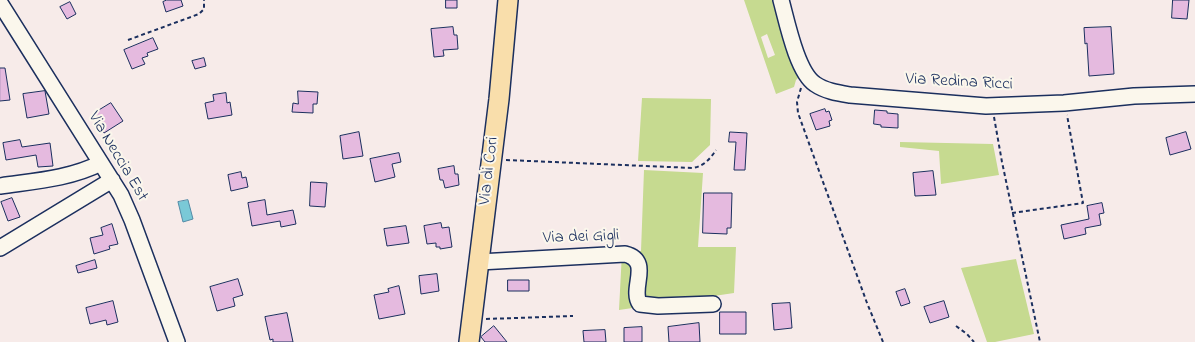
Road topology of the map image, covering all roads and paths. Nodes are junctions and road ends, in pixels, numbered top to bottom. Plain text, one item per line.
1 (204, 0) edge
2 (508, 0) edge
3 (781, 0) edge
4 (0, 2) edge
5 (128, 40) dead end
6 (807, 76) junction
7 (1195, 94) edge
8 (1064, 103) junction
9 (993, 106) junction
10 (716, 150) dead end
11 (492, 160) junction
12 (100, 163) junction
13 (112, 180) junction
14 (0, 186) edge
15 (1012, 213) junction
16 (0, 248) edge
17 (479, 262) junction
18 (712, 304) dead end
19 (573, 316) dead end
20 (472, 319) junction
21 (956, 326) dead end
22 (177, 342) edge
23 (469, 342) edge
24 (883, 342) edge
25 (974, 342) edge
26 (1040, 342) edge

1 - 5 path
2 - 11 main road, Via di Cori
3 - 6 street, Via Redina Ricci
4 - 12 street, Via Neccia Est
6 - 9 street, Via Redina Ricci
6 - 24 path
7 - 8 street, Via Redina Ricci
8 - 9 street, Via Redina Ricci
8 - 15 path
9 - 15 path
10 - 11 path
11 - 17 main road, Via di Cori
12 - 13 street, Via Neccia Est
12 - 14 street
13 - 16 street
13 - 22 street, Via Neccia Est
15 - 26 path
17 - 18 street, Via dei Gigli
17 - 20 main road, Via di Cori
19 - 20 path
20 - 23 main road, Via di Cori
21 - 25 path

